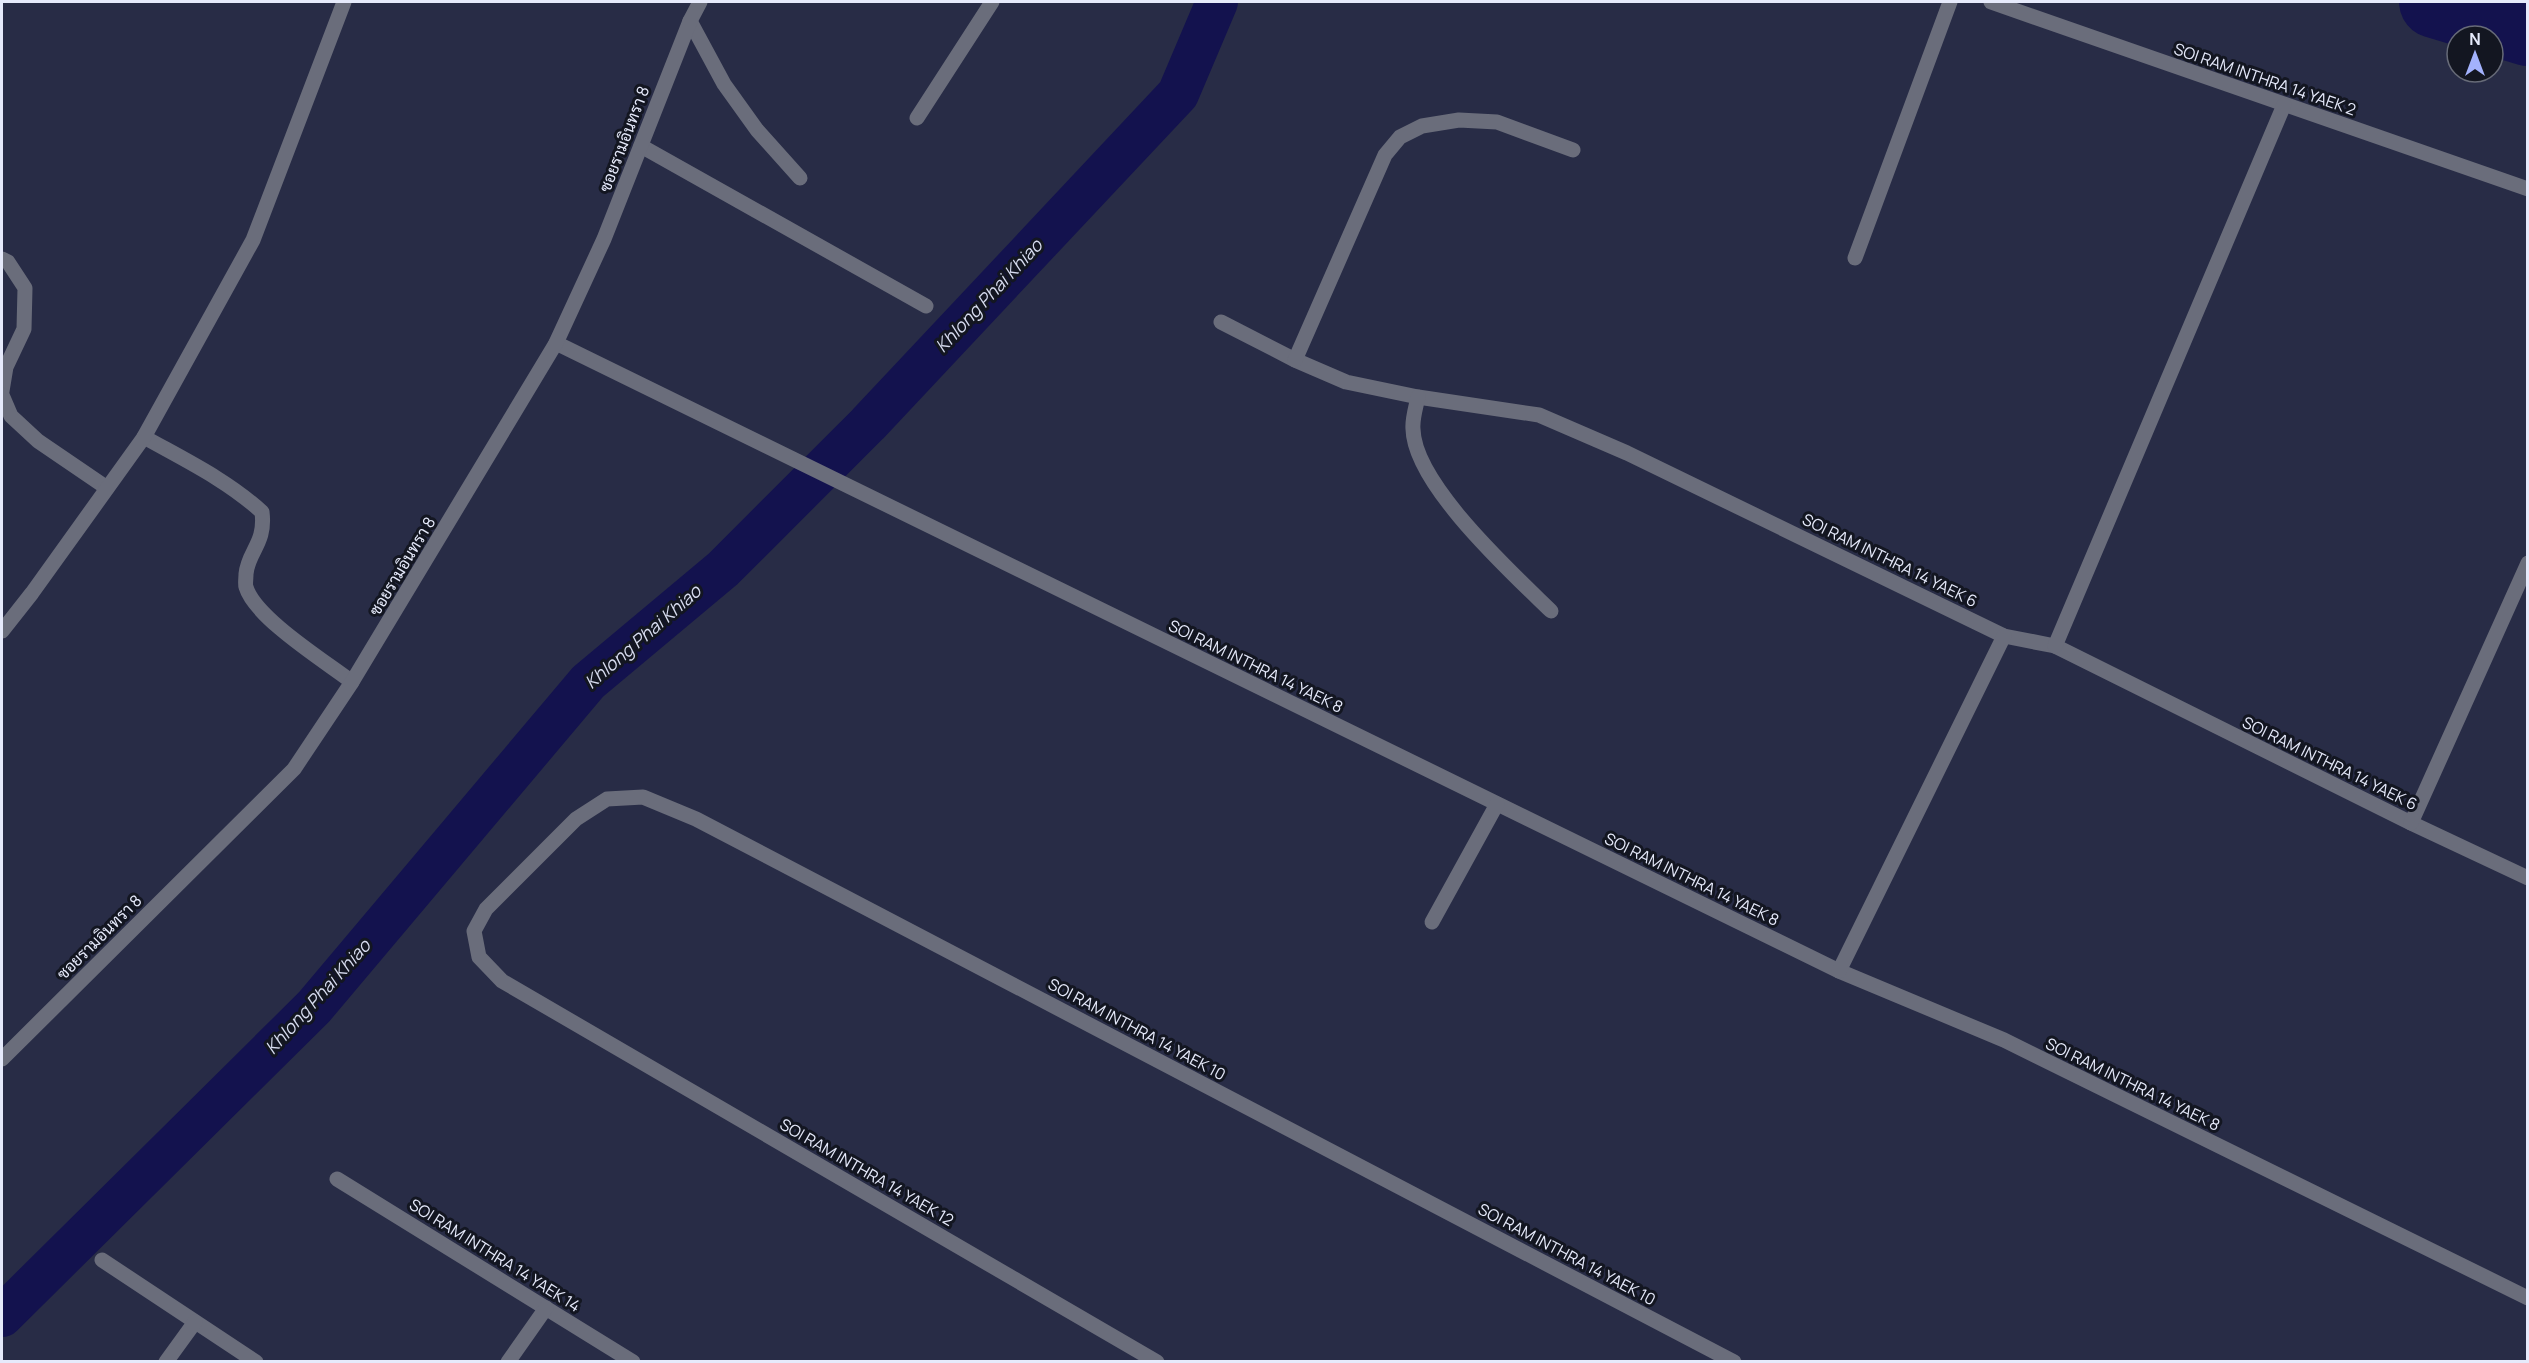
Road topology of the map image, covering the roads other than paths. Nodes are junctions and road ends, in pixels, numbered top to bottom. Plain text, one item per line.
1 (344, 2) edge
2 (700, 2) edge
3 (992, 2) edge
4 (1950, 2) edge
5 (1990, 2) edge
6 (690, 21) junction
7 (2284, 105) junction
8 (917, 118) dead end
9 (640, 146) junction
10 (1573, 150) dead end
11 (800, 178) dead end
12 (2528, 189) edge
13 (1854, 258) dead end
14 (2, 259) edge
15 (926, 306) dead end
16 (1221, 322) dead end
17 (556, 343) junction
18 (1295, 360) junction
19 (2, 393) edge
20 (1418, 397) junction
21 (144, 437) junction
22 (107, 488) junction
23 (2528, 563) edge
24 (1551, 611) dead end
25 (2, 631) edge
26 (2004, 636) junction
27 (2055, 646) junction
28 (352, 682) junction
29 (1497, 804) junction
30 (2411, 823) junction
31 (2528, 878) edge
32 (1432, 922) dead end
33 (1839, 971) junction
34 (558, 1014) joint
35 (2, 1059) edge
36 (338, 1179) dead end
37 (102, 1260) dead end
38 (2528, 1298) edge
39 (546, 1308) junction
40 (195, 1322) junction
41 (166, 1362) edge
42 (256, 1362) edge
43 (508, 1362) edge
44 (633, 1362) edge
45 (1157, 1362) edge
46 (1734, 1362) edge

1 - 21 street
2 - 6 street, ซอยรามอินทรา 8
3 - 8 street
4 - 13 street
5 - 7 street, SOI RAM INTHRA 14 YAEK 2
6 - 9 street, ซอยรามอินทรา 8
6 - 11 street
7 - 12 street, SOI RAM INTHRA 14 YAEK 2
7 - 27 street
9 - 15 street
9 - 17 street, ซอยรามอินทรา 8
10 - 18 street
14 - 19 street
16 - 18 street, SOI RAM INTHRA 14 YAEK 6
17 - 28 street, ซอยรามอินทรา 8
17 - 29 street, SOI RAM INTHRA 14 YAEK 8
18 - 20 street, SOI RAM INTHRA 14 YAEK 6
19 - 22 street
20 - 24 street
20 - 26 street, SOI RAM INTHRA 14 YAEK 6
21 - 22 street
21 - 28 street
22 - 25 street
23 - 30 street
26 - 27 street, SOI RAM INTHRA 14 YAEK 6
26 - 33 street
27 - 30 street, SOI RAM INTHRA 14 YAEK 6
28 - 35 street, ซอยรามอินทรา 8
29 - 32 street
29 - 33 street, SOI RAM INTHRA 14 YAEK 8
30 - 31 street, SOI RAM INTHRA 14 YAEK 6
33 - 38 street, SOI RAM INTHRA 14 YAEK 8
34 - 45 street, SOI RAM INTHRA 14 YAEK 12
34 - 46 street, SOI RAM INTHRA 14 YAEK 10
36 - 39 street, SOI RAM INTHRA 14 YAEK 14
37 - 40 street
39 - 43 street
39 - 44 street, SOI RAM INTHRA 14 YAEK 14
40 - 41 street
40 - 42 street

